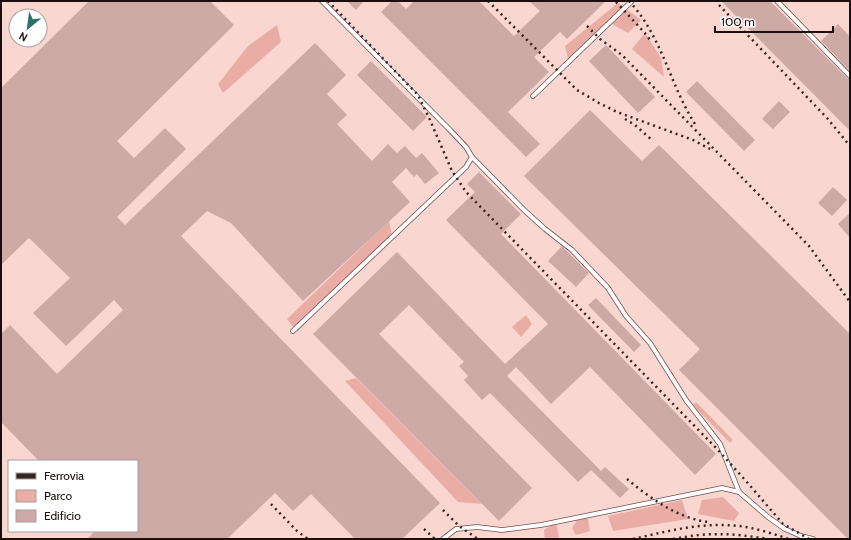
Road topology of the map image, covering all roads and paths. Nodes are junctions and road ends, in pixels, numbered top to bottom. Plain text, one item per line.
1 (322, 1) edge
2 (632, 1) edge
3 (777, 1) edge
4 (850, 76) edge
5 (533, 96) dead end
6 (472, 157) junction
7 (293, 331) dead end
8 (739, 492) junction
9 (443, 539) edge
10 (813, 539) edge

1 - 6 lane
2 - 5 lane
3 - 4 lane
6 - 7 lane
6 - 8 lane
8 - 9 lane
8 - 10 lane

